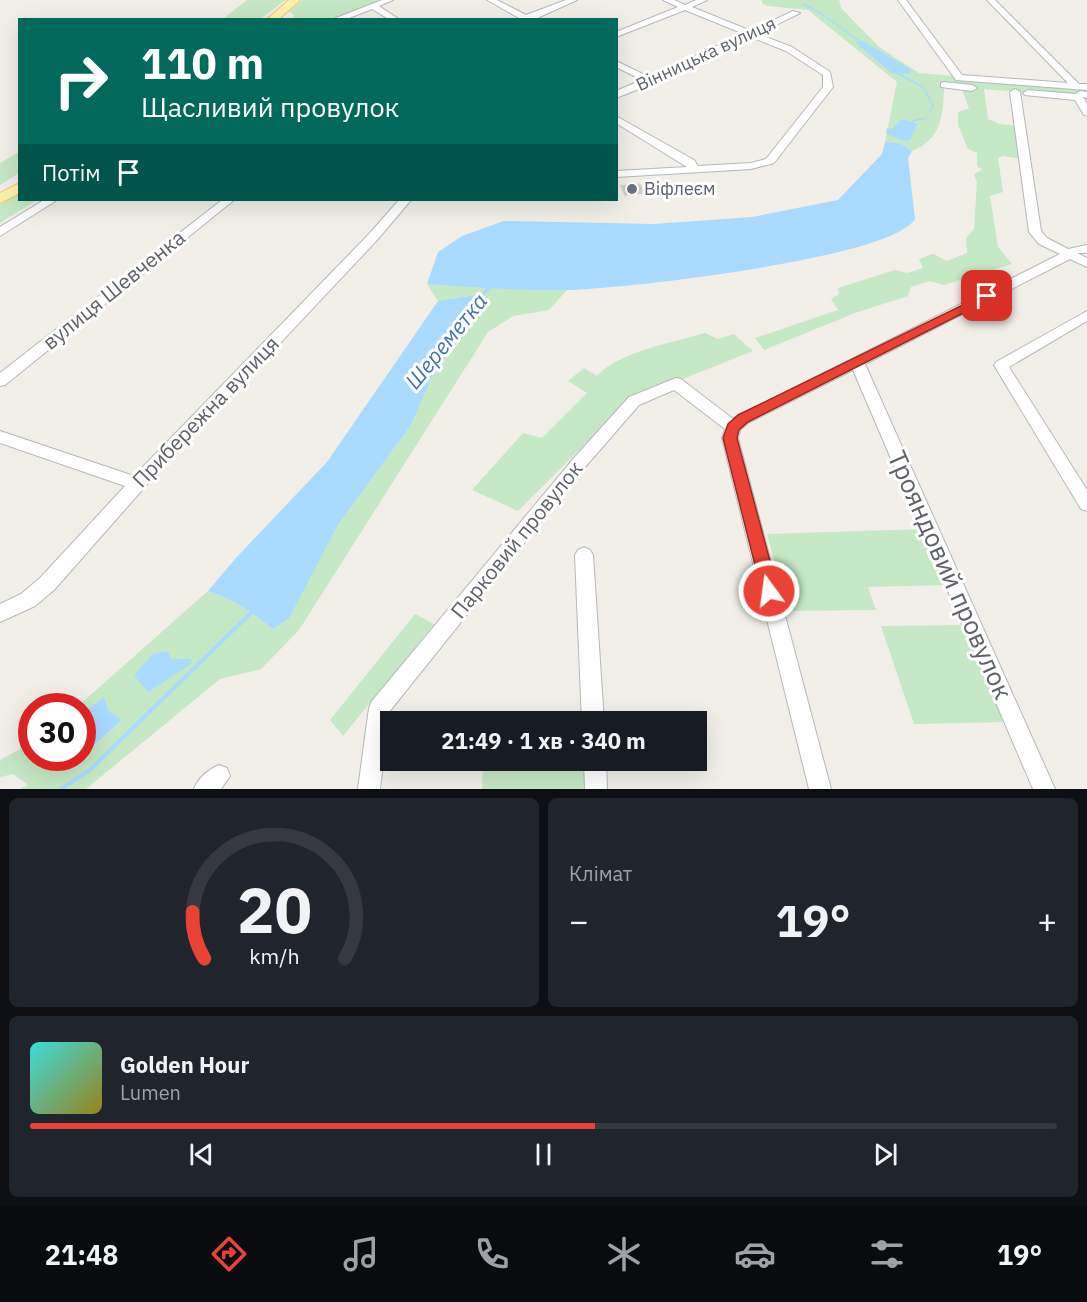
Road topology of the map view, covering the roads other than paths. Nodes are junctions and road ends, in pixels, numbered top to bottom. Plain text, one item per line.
1 (296, 0) edge
2 (389, 0) edge
3 (491, 0) edge
4 (573, 0) edge
5 (667, 0) edge
6 (703, 0) edge
7 (902, 0) edge
8 (991, 0) edge
9 (373, 6) junction
10 (685, 7) junction
11 (795, 13) dead end
12 (274, 18) edge
13 (340, 18) edge
14 (393, 18) edge
15 (523, 18) edge
16 (528, 18) edge
17 (618, 33) edge
18 (750, 33) junction
19 (618, 64) edge
20 (651, 81) junction
21 (944, 85) dead end
22 (1076, 86) junction
23 (1087, 87) edge
24 (1015, 92) junction
25 (618, 94) edge
26 (1083, 96) edge
27 (1087, 113) edge
28 (618, 119) edge
29 (694, 169) junction
30 (618, 174) edge
31 (18, 188) edge
32 (0, 199) edge
33 (49, 201) edge
34 (227, 201) edge
35 (404, 201) edge
36 (0, 232) edge
37 (1087, 249) edge
38 (1071, 254) junction
39 (1087, 263) edge
40 (1087, 315) edge
41 (857, 362) junction
42 (0, 381) edge
43 (733, 427) junction
44 (0, 437) edge
45 (137, 484) junction
46 (1087, 504) edge
47 (584, 555) dead end
48 (0, 613) edge
49 (591, 711) edge
50 (595, 771) edge
51 (369, 789) edge
52 (596, 789) edge
53 (820, 789) edge
54 (1044, 789) edge

1 - 12 main road
2 - 9 street
3 - 15 street
4 - 16 street
5 - 10 street
6 - 10 street
7 - 22 street
8 - 22 street
9 - 13 street
9 - 14 street
10 - 17 street
10 - 18 street
11 - 18 street, Вінницька вулиця
18 - 20 street, Вінницька вулиця
18 - 29 street
19 - 20 street
20 - 25 street, Вінницька вулиця
21 - 24 street
22 - 23 street
24 - 26 street
24 - 38 street
26 - 27 street
28 - 29 street
29 - 30 street
31 - 32 main road
33 - 36 street
34 - 42 street, вулиця Шевченка
35 - 45 street, Прибережна вулиця
37 - 38 street
38 - 39 street
38 - 41 street
40 - 46 street
41 - 43 street
41 - 54 street, Трояндовий провулок
43 - 51 street, Парковий провулок
43 - 53 street
44 - 45 street
45 - 48 street, Прибережна вулиця
47 - 49 street
50 - 52 street

